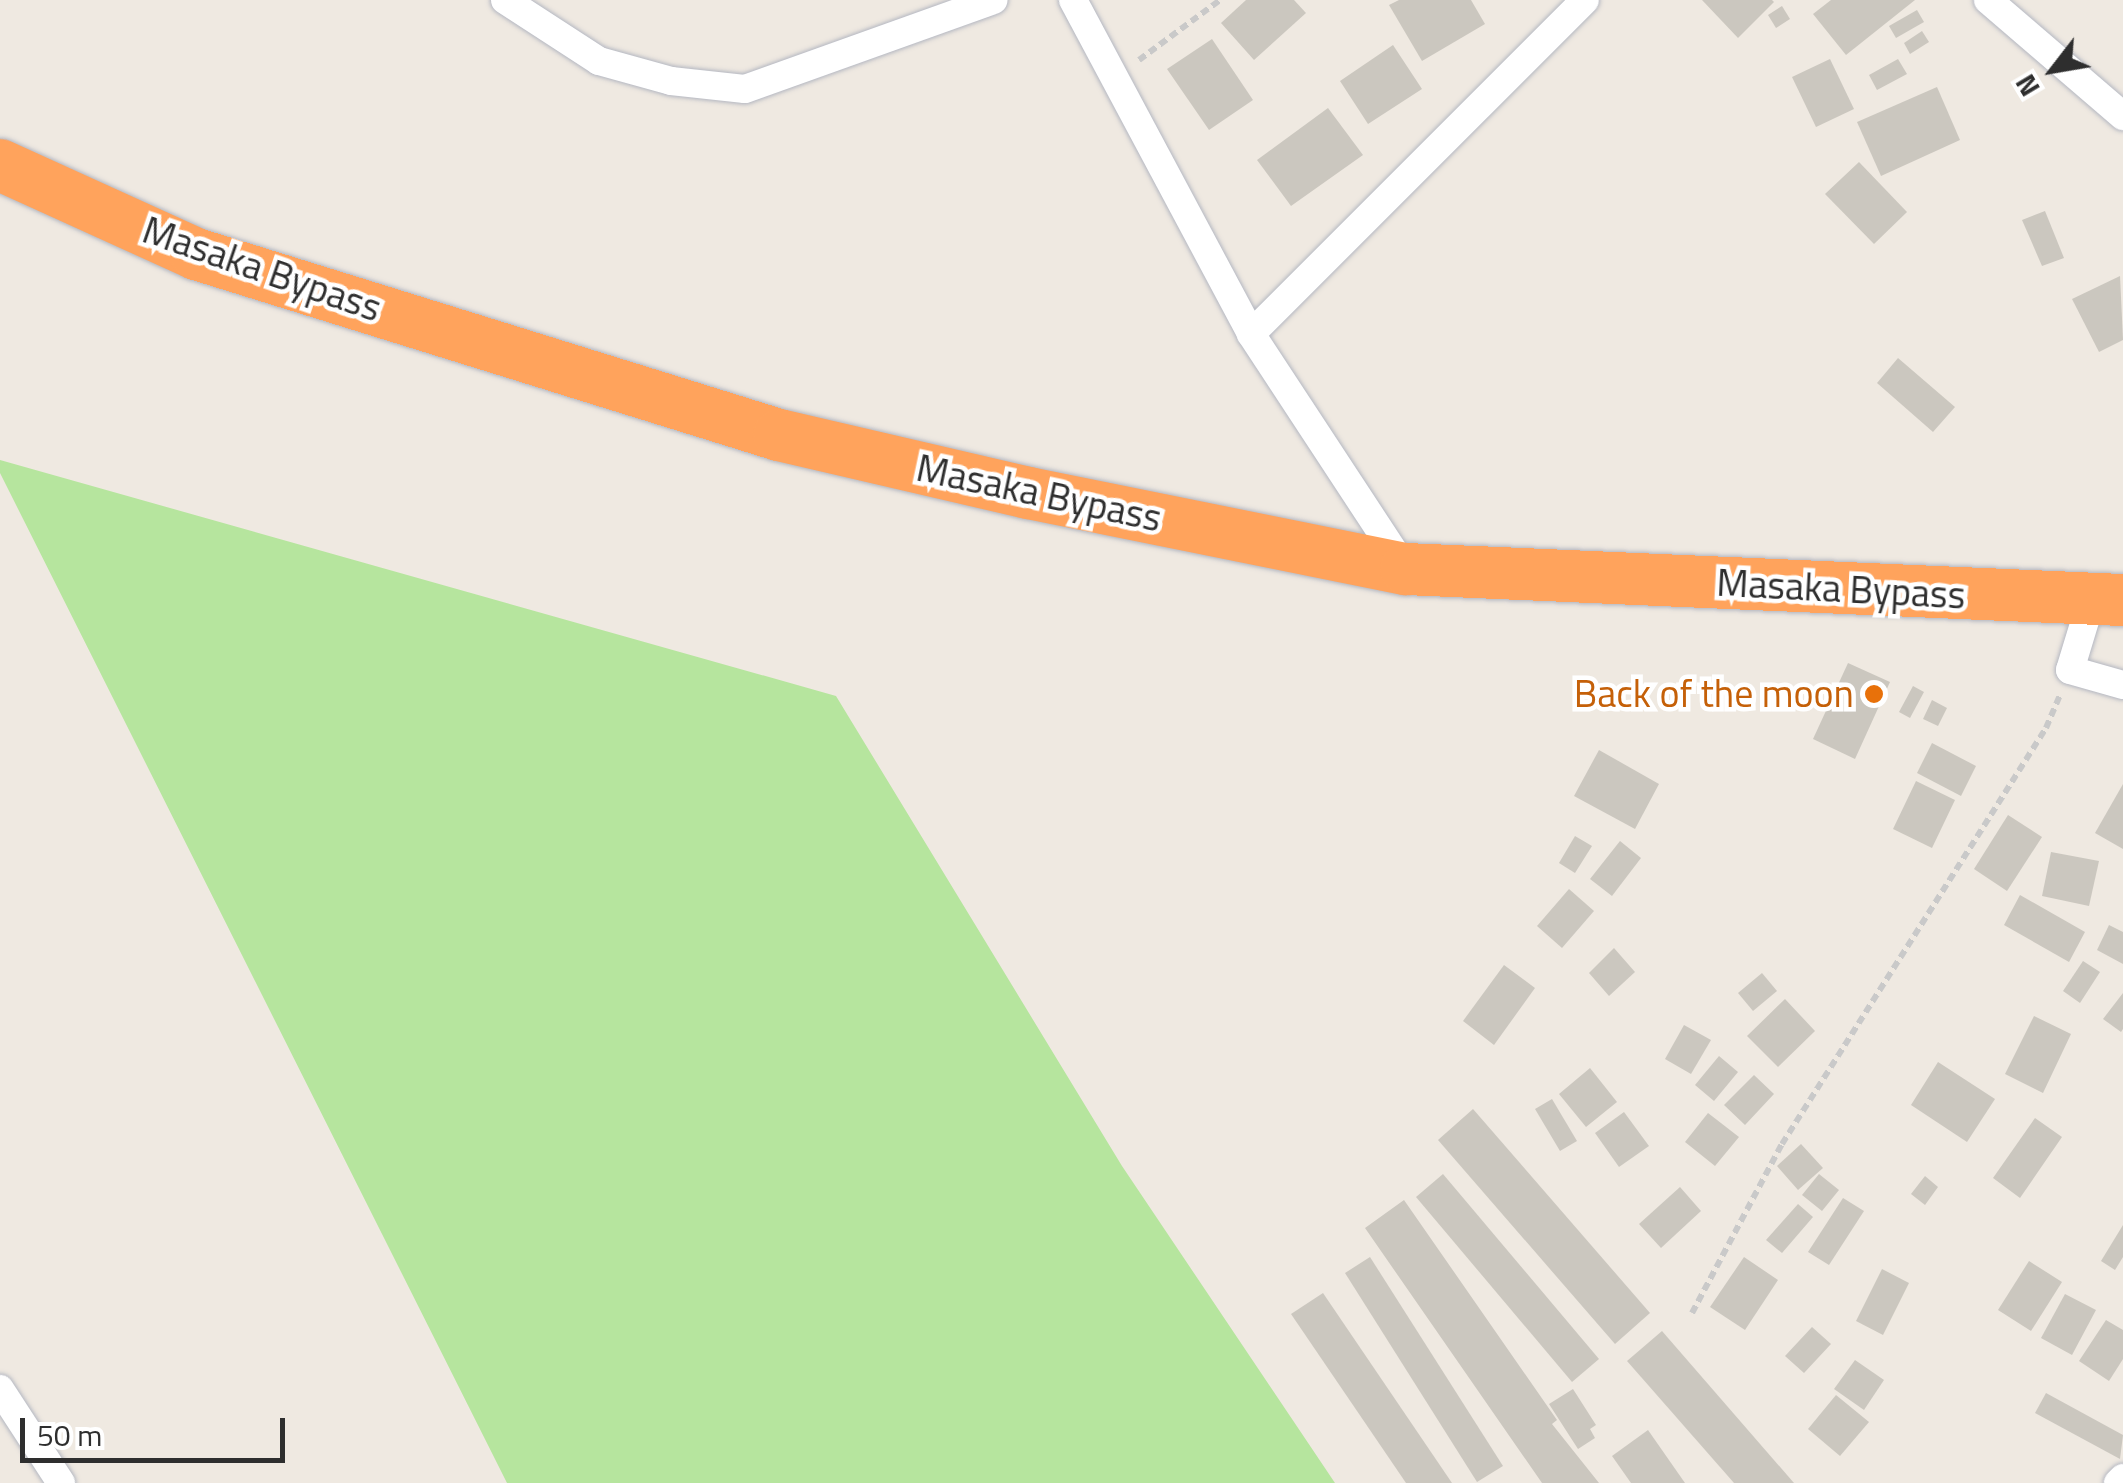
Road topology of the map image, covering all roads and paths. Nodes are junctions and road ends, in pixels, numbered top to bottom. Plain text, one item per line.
1 (505, 0) edge
2 (994, 0) edge
3 (1072, 0) edge
4 (1220, 0) edge
5 (1585, 0) edge
6 (1988, 0) edge
7 (1114, 79) junction
8 (2123, 116) edge
9 (0, 165) edge
10 (1250, 334) junction
11 (1406, 570) junction
12 (2107, 600) edge
13 (2070, 670) junction
14 (2123, 684) edge
15 (1692, 1313) dead end
16 (0, 1388) edge
17 (61, 1483) edge

1 - 2 street
3 - 7 street
4 - 7 path
5 - 10 street
6 - 8 street
7 - 10 street
9 - 11 highway, Masaka Bypass
10 - 11 street
11 - 12 highway, Masaka Bypass
12 - 13 street
13 - 14 street
13 - 15 path
16 - 17 street

